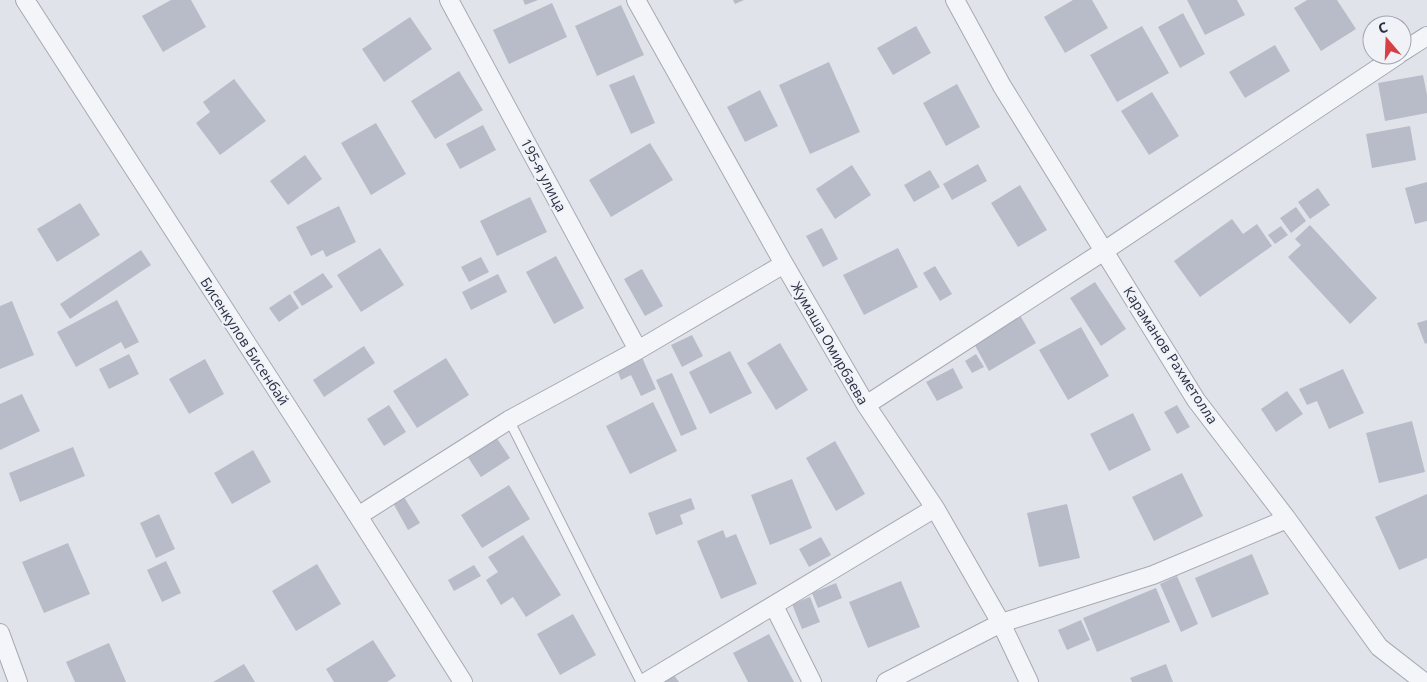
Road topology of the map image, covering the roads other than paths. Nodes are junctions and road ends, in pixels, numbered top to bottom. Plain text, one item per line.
1 (25, 0) edge
2 (449, 0) edge
3 (636, 0) edge
4 (955, 0) edge
5 (1427, 36) edge
6 (1412, 46) edge
7 (1383, 65) edge
8 (1104, 251) junction
9 (784, 264) junction
10 (638, 350) junction
11 (866, 405) junction
12 (509, 420) junction
13 (935, 508) junction
14 (358, 516) junction
15 (1287, 519) junction
16 (774, 606) junction
17 (1000, 623) junction
18 (0, 633) edge
19 (18, 682) edge
20 (462, 682) edge
21 (641, 682) edge
22 (646, 682) edge
23 (812, 682) edge
24 (886, 682) edge
25 (1029, 682) edge
26 (1424, 682) edge

1 - 14 street, Бисенкулов Бисенбай
2 - 10 street, 195-я улица
3 - 9 street, Жумаша Омирбаева
4 - 8 street, Караманов Рахметолла
5 - 6 street
7 - 8 street
8 - 11 street
8 - 15 street, Караманов Рахметолла
9 - 10 street
9 - 11 street, Жумаша Омирбаева
10 - 12 street
11 - 13 street, Жумаша Омирбаева
12 - 14 street
12 - 21 lane
13 - 16 street
13 - 17 street, Жумаша Омирбаева
14 - 20 street, Бисенкулов Бисенбай
15 - 17 street
15 - 26 street, Караманов Рахметолла
16 - 22 street
16 - 23 street
17 - 24 street
17 - 25 street, Жумаша Омирбаева
18 - 19 street

